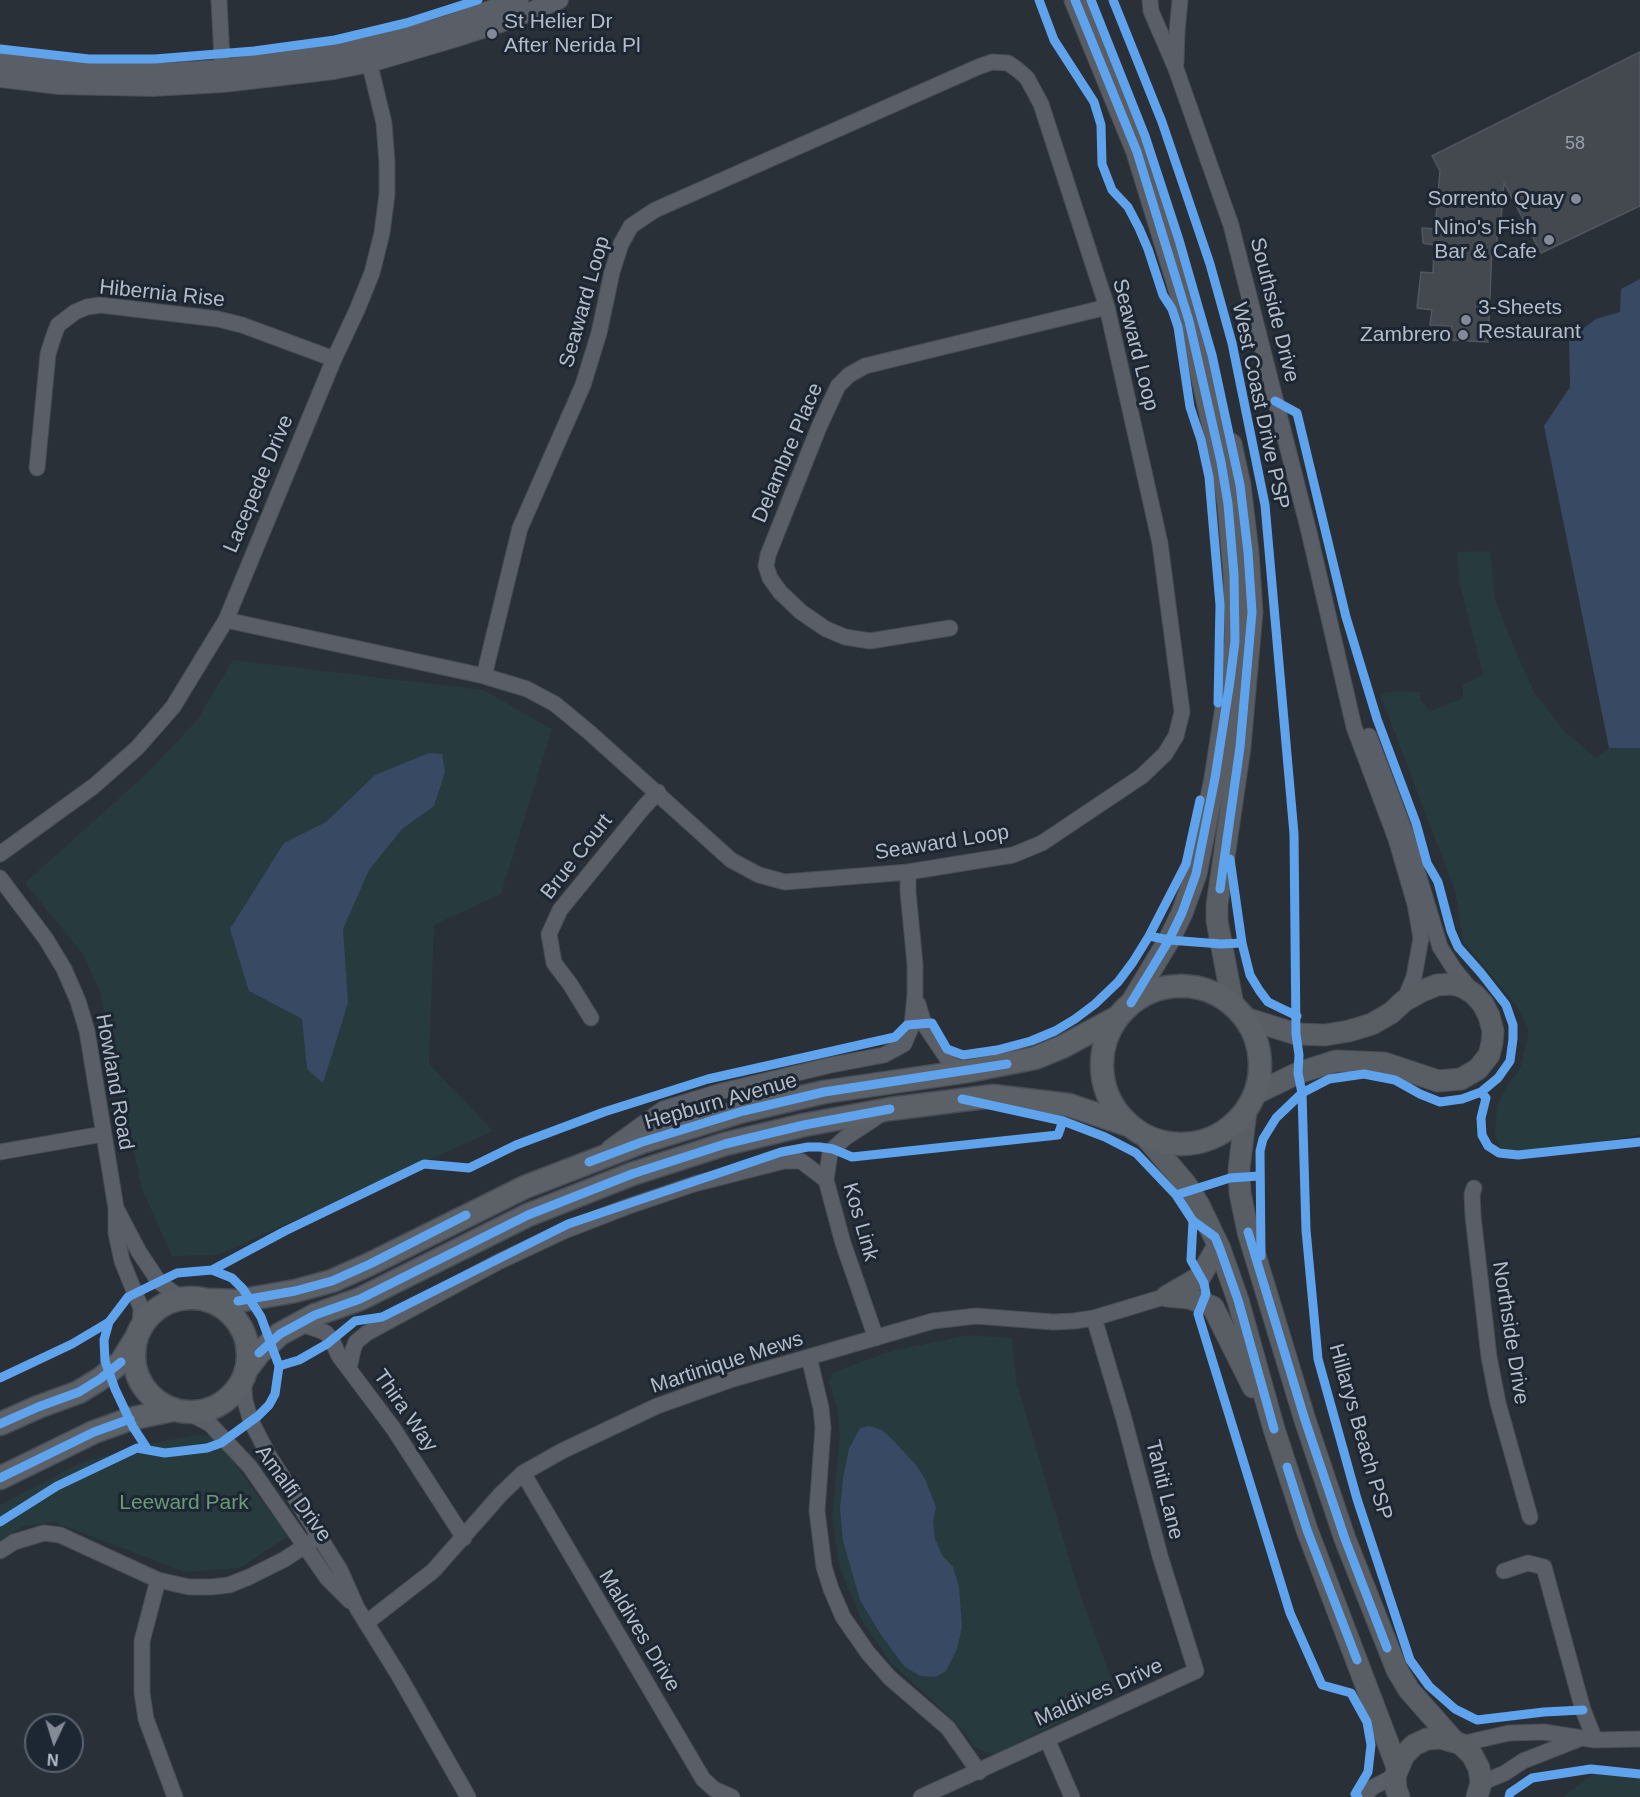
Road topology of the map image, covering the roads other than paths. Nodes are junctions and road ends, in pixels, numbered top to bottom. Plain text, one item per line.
1 (219, 0) edge
2 (519, 0) edge
3 (559, 0) edge
4 (1075, 0) edge
5 (1091, 0) edge
6 (1150, 0) edge
7 (1180, 0) edge
8 (502, 9) edge
9 (368, 55) junction
10 (0, 62) edge
11 (1176, 69) junction
12 (223, 76) junction
13 (0, 78) edge
14 (1107, 307) junction
15 (334, 359) junction
16 (37, 468) dead end
17 (1326, 602) junction
18 (226, 620) junction
19 (950, 628) dead end
20 (484, 676) junction
21 (658, 792) junction
22 (0, 855) edge
23 (909, 872) junction
24 (0, 878) edge
25 (1474, 994) junction
26 (915, 995) junction
27 (1404, 1001) junction
28 (1124, 1010) junction
29 (1239, 1012) junction
30 (591, 1018) dead end
31 (968, 1071) junction
32 (1251, 1103) junction
33 (890, 1109) junction
34 (1136, 1130) junction
35 (103, 1134) junction
36 (0, 1152) edge
37 (589, 1162) junction
38 (826, 1180) junction
39 (1474, 1188) dead end
40 (116, 1208) junction
41 (1220, 1250) junction
42 (1167, 1296) junction
43 (182, 1299) junction
44 (210, 1300) junction
45 (1094, 1318) junction
46 (298, 1323) junction
47 (138, 1334) junction
48 (876, 1338) junction
49 (809, 1357) junction
50 (350, 1368) junction
51 (245, 1374) junction
52 (180, 1411) junction
53 (0, 1424) edge
54 (1274, 1429) junction
55 (523, 1473) junction
56 (0, 1478) edge
57 (1530, 1517) dead end
58 (320, 1536) junction
59 (464, 1538) junction
60 (305, 1546) junction
61 (0, 1551) edge
62 (1504, 1571) dead end
63 (158, 1580) junction
64 (357, 1608) junction
65 (366, 1623) junction
66 (1196, 1671) joint
67 (1047, 1739) junction
68 (1587, 1739) junction
69 (1640, 1739) edge
70 (1457, 1743) junction
71 (979, 1772) junction
72 (1396, 1772) junction
73 (1479, 1792) edge
74 (175, 1797) edge
75 (468, 1797) edge
76 (732, 1797) edge
77 (921, 1797) edge
78 (1072, 1797) edge
79 (1363, 1797) edge
80 (1399, 1797) edge

1 - 12 street
2 - 8 street
3 - 8 street
4 - 28 main road
5 - 29 main road
6 - 11 street, Southside Drive
7 - 11 street, Southside Drive
8 - 9 street
9 - 12 street
9 - 15 street, Lacepede Drive
10 - 12 street
11 - 17 street, Southside Drive
12 - 13 street
14 - 19 street, Delambre Place
14 - 20 street, Seaward Loop
14 - 23 street, Seaward Loop
15 - 16 street, Hibernia Rise
15 - 18 street, Lacepede Drive
17 - 25 street, Southside Drive
17 - 27 street, Southside Drive
18 - 20 street, Seaward Loop
18 - 22 street, Lacepede Drive
20 - 21 street, Seaward Loop
21 - 23 street, Seaward Loop
21 - 30 street, Brue Court
23 - 26 street
24 - 35 street, Howland Road
25 - 27 main road
25 - 32 main road
26 - 31 street
26 - 37 street
27 - 29 main road
28 - 29 main road
28 - 31 main road, Hepburn Avenue
28 - 34 main road
29 - 32 main road
31 - 37 main road, Hepburn Avenue
32 - 34 main road
32 - 70 main road
33 - 34 main road, Hepburn Avenue
33 - 38 street, Kos Link
33 - 46 main road, Hepburn Avenue
34 - 41 main road
35 - 36 street
35 - 40 street, Howland Road
37 - 44 main road, Hepburn Avenue
38 - 48 street, Kos Link
38 - 50 street
39 - 57 street, Northside Drive
40 - 43 street, Howland Road
40 - 47 street, Howland Road
41 - 42 main road
41 - 54 main road
42 - 45 street, Martinique Mews
42 - 54 main road
43 - 44 main road
43 - 47 main road
44 - 51 main road
45 - 48 street, Martinique Mews
45 - 66 street, Tahiti Lane
46 - 50 street, Thira Way
46 - 51 main road, Hepburn Avenue
47 - 52 main road
47 - 53 main road
48 - 49 street, Martinique Mews
49 - 55 street, Martinique Mews
49 - 71 street
50 - 59 street, Thira Way
51 - 52 main road
51 - 58 street, Amalfi Drive
52 - 56 main road
52 - 60 street, Amalfi Drive
54 - 72 main road
55 - 59 street, Martinique Mews
55 - 76 street, Maldives Drive
58 - 60 street
58 - 64 street, Amalfi Drive
59 - 65 street, Martinique Mews
60 - 63 street
60 - 64 street, Amalfi Drive
61 - 63 street
62 - 68 street
63 - 74 street
64 - 65 street, Amalfi Drive
65 - 75 street, Amalfi Drive
66 - 67 street, Maldives Drive
67 - 71 street, Maldives Drive
67 - 78 street
68 - 69 street
68 - 70 street
68 - 73 street
70 - 72 main road
70 - 73 main road
71 - 77 street, Maldives Drive
72 - 79 street
72 - 80 main road

